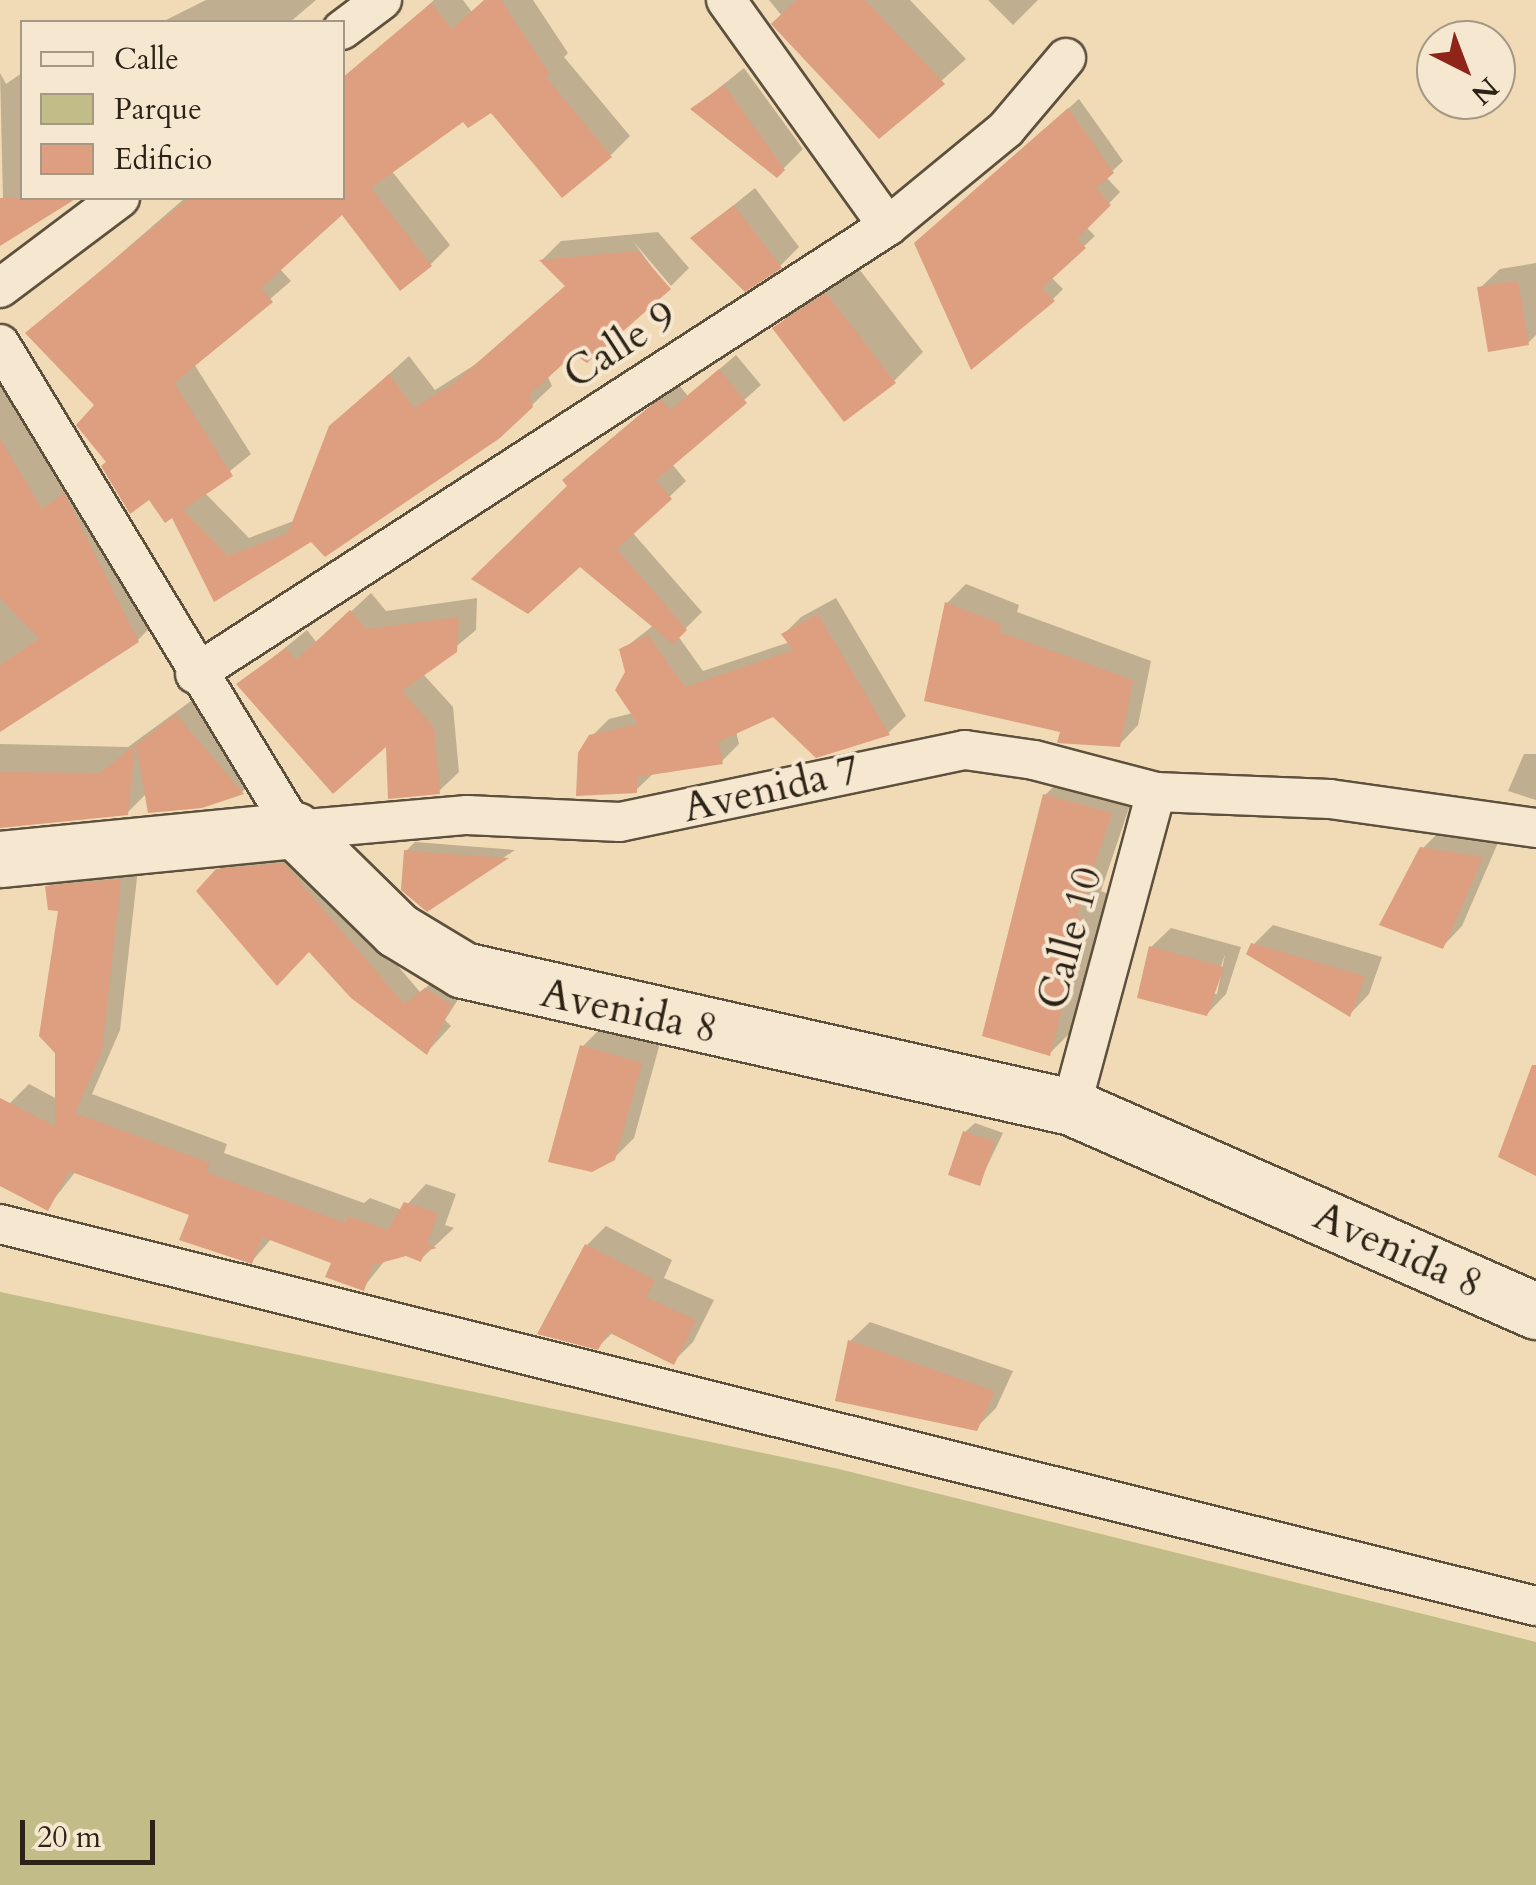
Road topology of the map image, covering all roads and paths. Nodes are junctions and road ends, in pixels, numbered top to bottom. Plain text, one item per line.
1 (382, 0) edge
2 (726, 0) edge
3 (345, 28) edge
4 (1066, 58) dead end
5 (117, 200) edge
6 (888, 226) junction
7 (0, 288) edge
8 (0, 344) edge
9 (195, 674) junction
10 (1156, 792) junction
11 (1536, 828) edge
12 (295, 830) junction
13 (0, 859) edge
14 (1071, 1107) junction
15 (0, 1224) edge
16 (1536, 1310) edge
17 (1536, 1606) edge

1 - 3 street
2 - 6 street
4 - 6 street, Calle 9
5 - 7 street
6 - 9 street, Calle 9
8 - 9 street, Avenida 8
9 - 12 street, Avenida 8
10 - 11 street, Avenida 7
10 - 12 street, Avenida 7
10 - 14 street, Calle 10
12 - 13 street, Avenida 7
12 - 14 street, Avenida 8
14 - 16 street, Avenida 8
15 - 17 street

